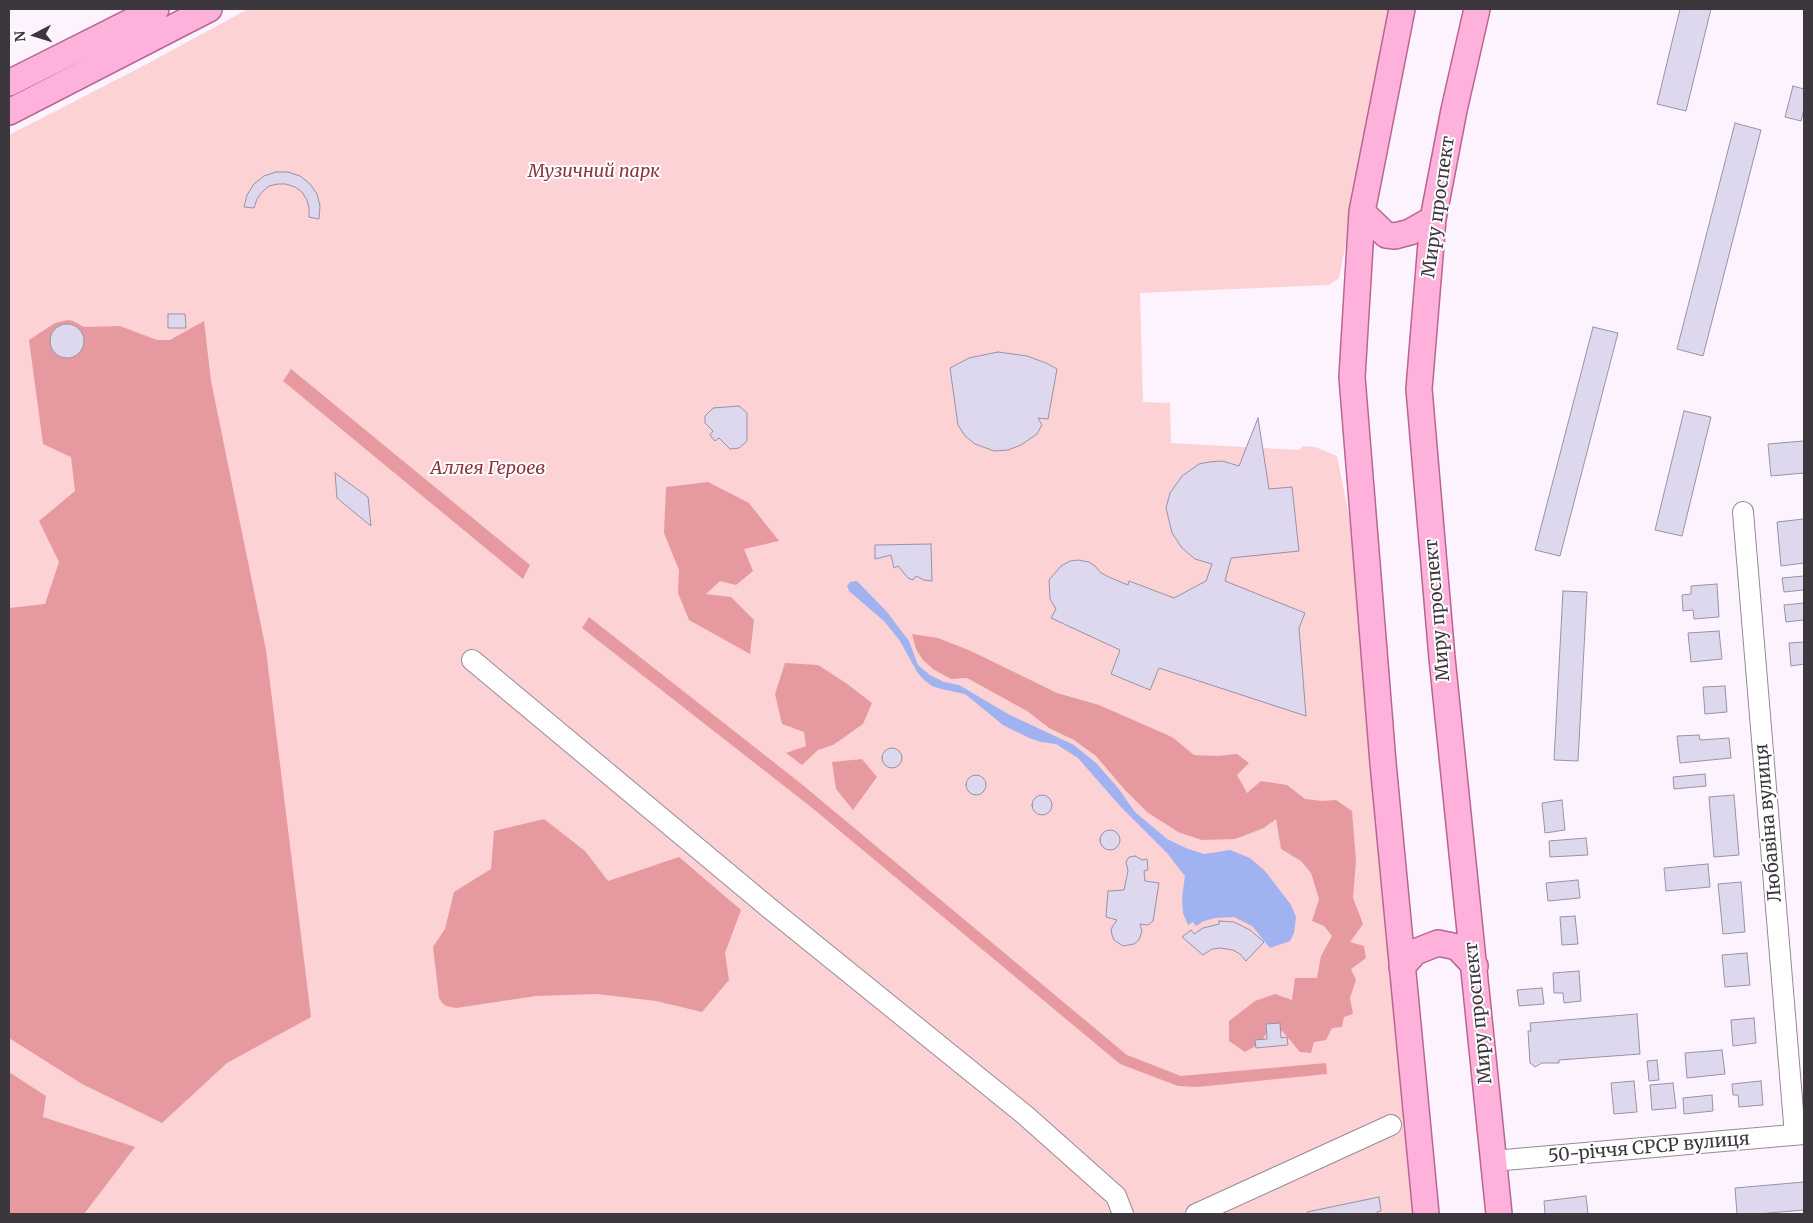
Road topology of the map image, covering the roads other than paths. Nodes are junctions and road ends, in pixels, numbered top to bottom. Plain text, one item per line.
1 (156, 9) edge
2 (209, 9) edge
3 (1402, 9) edge
4 (1477, 9) edge
5 (9, 84) edge
6 (9, 112) edge
7 (1362, 212) junction
8 (1433, 220) junction
9 (1742, 512) dead end
10 (472, 660) dead end
11 (1474, 966) junction
12 (1402, 967) junction
13 (1391, 1125) dead end
14 (1800, 1134) edge
15 (1493, 1161) junction
16 (1123, 1214) edge
17 (1196, 1214) edge
18 (1426, 1214) edge
19 (1499, 1214) edge

1 - 5 main road
2 - 6 main road
3 - 7 main road
4 - 8 main road, Миру проспект
7 - 8 main road
7 - 12 main road
8 - 11 main road, Миру проспект
9 - 14 street, Любавіна вулиця
10 - 16 street
11 - 12 main road
11 - 15 main road, Миру проспект
12 - 18 main road
13 - 17 street
14 - 15 street, 50-річчя СРСР вулиця
15 - 19 main road, Миру проспект

